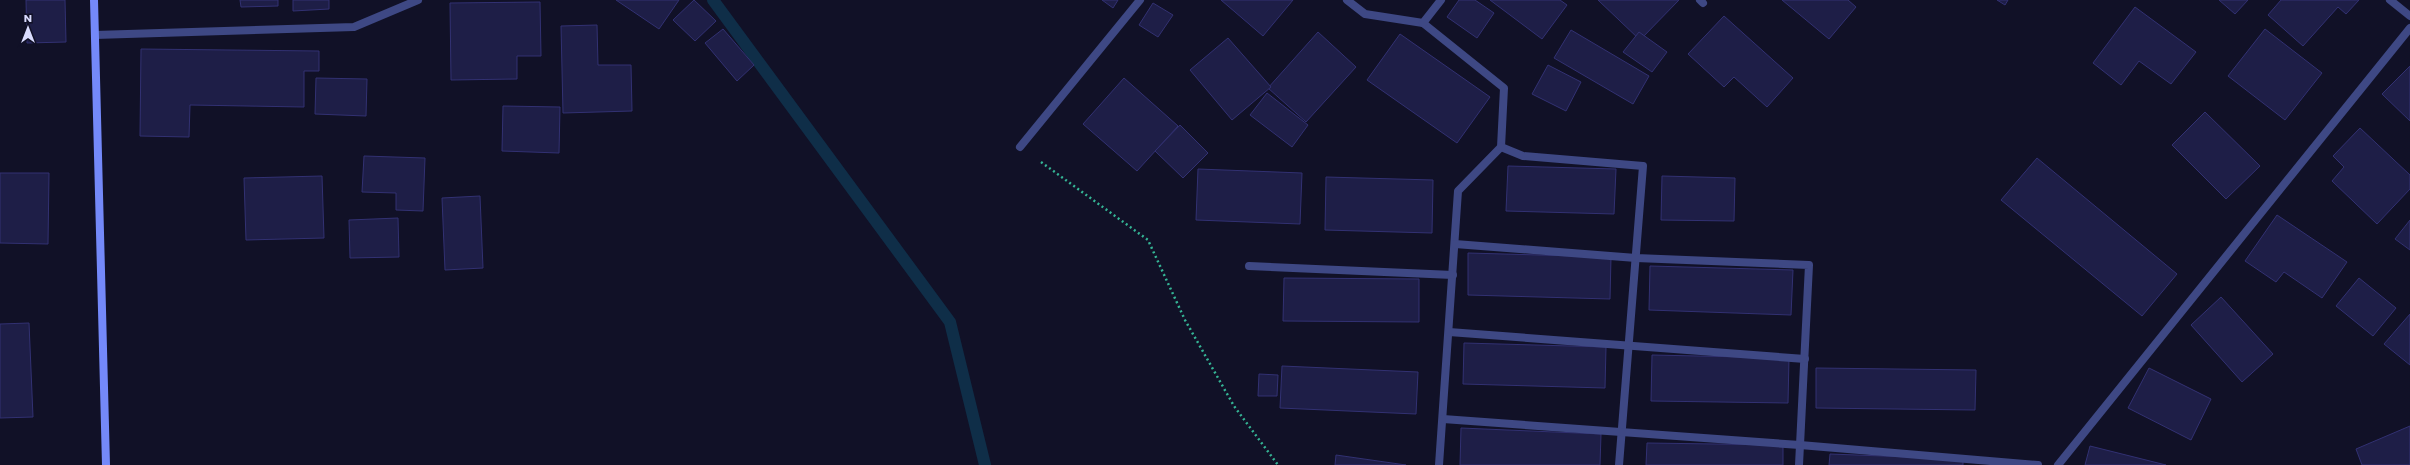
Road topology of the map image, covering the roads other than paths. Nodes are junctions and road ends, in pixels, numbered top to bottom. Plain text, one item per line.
1 (94, 0) edge
2 (418, 0) edge
3 (1140, 0) edge
4 (1347, 0) edge
5 (1441, 0) edge
6 (2390, 0) edge
7 (2410, 16) edge
8 (1423, 23) junction
9 (2410, 28) edge
10 (95, 35) junction
11 (1020, 147) road end
12 (1501, 147) junction
13 (1455, 244) junction
14 (1636, 258) junction
15 (1249, 266) dead end
16 (1453, 275) junction
17 (1449, 332) junction
18 (1628, 345) junction
19 (1805, 359) junction
20 (1443, 419) junction
21 (1622, 432) junction
22 (1800, 445) junction
23 (106, 465) edge
24 (1439, 465) edge
25 (1619, 465) edge
26 (1799, 465) edge
27 (2038, 465) edge
28 (2058, 465) edge

1 - 10 street
2 - 10 street
3 - 11 street
4 - 8 street
5 - 8 street
6 - 7 street
8 - 12 street
9 - 28 street
10 - 23 street
12 - 13 street
12 - 14 street
13 - 14 street
13 - 16 street
14 - 18 street
14 - 19 street
15 - 16 street
16 - 17 street
17 - 18 street
17 - 20 street
18 - 19 street
18 - 21 street
19 - 22 street
20 - 21 street
20 - 24 street
21 - 22 street
21 - 25 street
22 - 26 street
22 - 27 street

